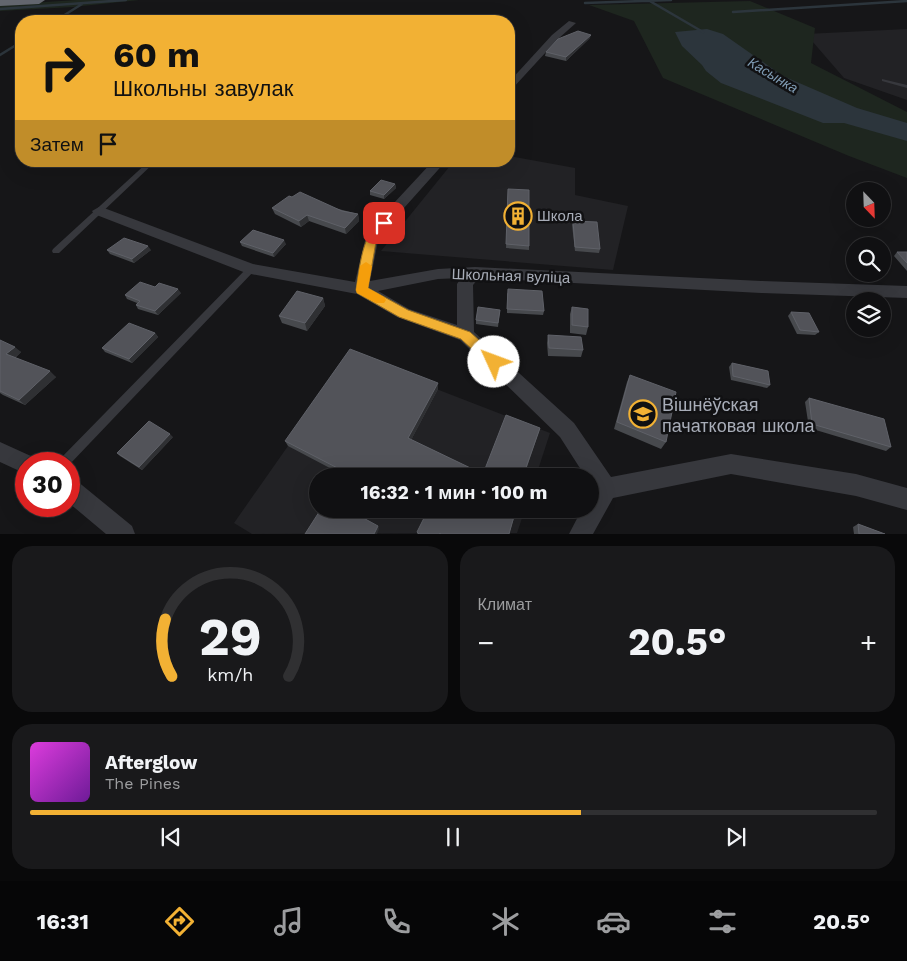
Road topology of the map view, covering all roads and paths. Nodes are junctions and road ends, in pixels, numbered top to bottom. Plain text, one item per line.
1 (39, 0) edge
2 (0, 2) edge
3 (572, 23) dead end
4 (515, 80) edge
5 (884, 80) dead end
6 (907, 86) edge
7 (146, 167) edge
8 (434, 167) edge
9 (98, 211) junction
10 (56, 251) dead end
11 (251, 269) junction
12 (475, 272) junction
13 (362, 290) junction
14 (907, 292) edge
15 (466, 335) junction
16 (0, 452) edge
17 (74, 452) edge
18 (15, 459) edge
19 (606, 489) junction
20 (80, 498) edge
21 (907, 500) edge
22 (124, 534) edge
23 (580, 534) edge

1 - 2 highway
3 - 4 street
5 - 6 lane
7 - 9 lane
8 - 13 street
9 - 10 lane
9 - 11 street, Школьная вуліца
11 - 13 street, Школьная вуліца
11 - 17 lane
12 - 13 street, Школьная вуліца
12 - 14 street, Школьная вуліца
12 - 15 street
13 - 15 street
15 - 19 street
16 - 18 street
19 - 21 street
19 - 23 street
20 - 22 street

